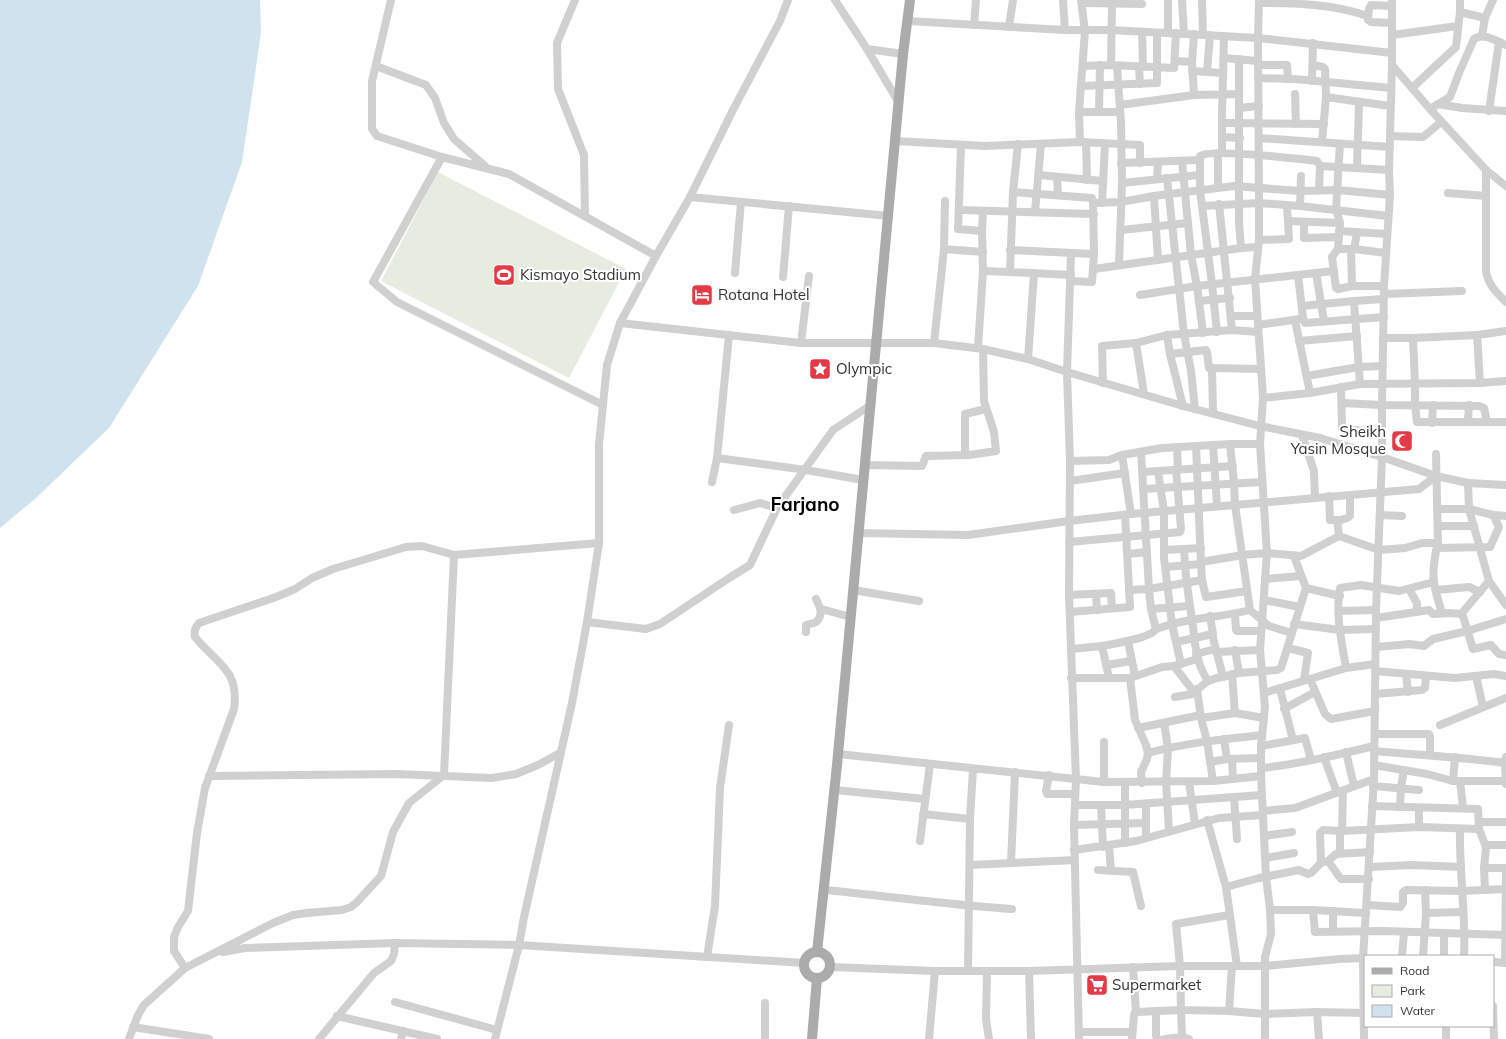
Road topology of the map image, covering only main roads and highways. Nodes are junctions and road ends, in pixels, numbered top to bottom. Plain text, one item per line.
1 (910, 0) edge
2 (818, 952) junction
3 (818, 978) junction
4 (812, 1039) edge

1 - 2 main road
2 - 3 main road
2 - 3 main road
3 - 4 main road

